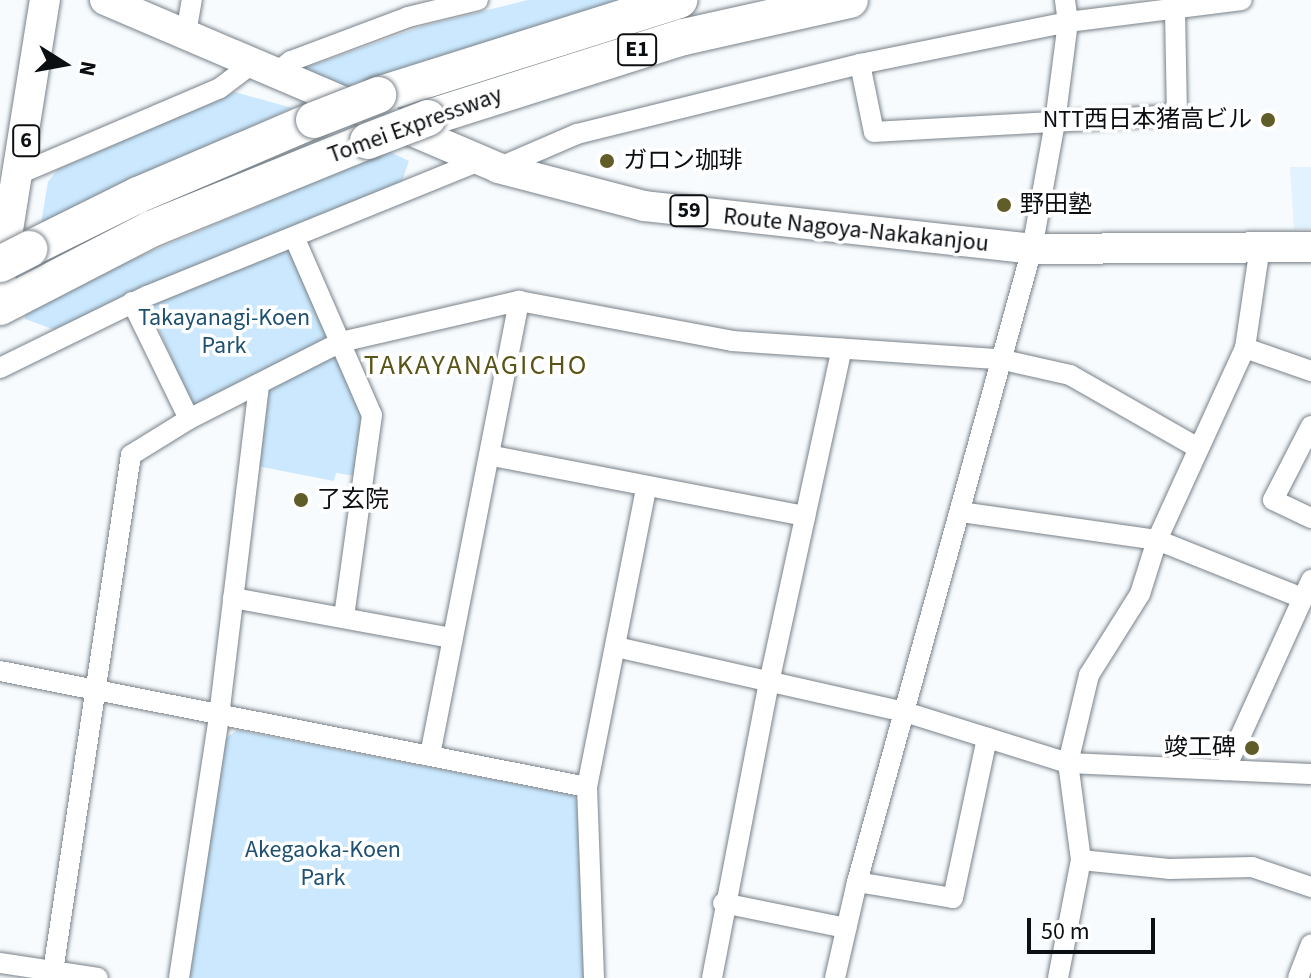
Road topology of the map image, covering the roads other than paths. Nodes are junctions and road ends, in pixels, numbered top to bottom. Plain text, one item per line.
1 (45, 0) edge
2 (105, 0) edge
3 (192, 0) edge
4 (478, 0) edge
5 (679, 0) edge
6 (850, 0) edge
7 (1065, 0) edge
8 (1242, 0) edge
9 (1175, 9) junction
10 (1068, 22) junction
11 (186, 33) junction
12 (860, 64) junction
13 (264, 68) junction
14 (1055, 122) junction
15 (489, 165) junction
16 (21, 173) junction
17 (8, 204) edge
18 (295, 239) junction
19 (1260, 247) junction
20 (1311, 247) edge
21 (1032, 249) junction
22 (14, 257) edge
23 (7, 295) edge
24 (519, 301) junction
25 (132, 302) junction
26 (341, 342) junction
27 (1245, 348) junction
28 (842, 349) junction
29 (999, 359) junction
30 (0, 368) edge
31 (1311, 371) edge
32 (259, 384) junction
33 (189, 419) junction
34 (1311, 426) edge
35 (1198, 448) junction
36 (493, 456) junction
37 (646, 489) junction
38 (961, 512) junction
39 (805, 516) junction
40 (1311, 518) edge
41 (1157, 540) junction
42 (1307, 589) edge
43 (233, 598) junction
44 (344, 616) junction
45 (450, 638) junction
46 (616, 647) junction
47 (0, 671) edge
48 (770, 678) junction
49 (94, 690) junction
50 (905, 712) junction
51 (219, 716) junction
52 (987, 738) junction
53 (430, 755) junction
54 (1068, 763) junction
55 (1225, 770) junction
56 (1311, 774) edge
57 (587, 787) junction
58 (1081, 860) junction
59 (857, 882) junction
60 (1311, 887) edge
61 (723, 903) junction
62 (846, 928) junction
63 (1311, 944) edge
64 (0, 963) edge
65 (53, 975) edge
66 (98, 978) edge
67 (179, 978) edge
68 (594, 978) edge
69 (712, 978) edge
70 (835, 978) edge
71 (1058, 978) edge
72 (1298, 978) edge

1 - 16 main road, 6
2 - 11 main road, Route Nagoya-Nakakanjou / 59
3 - 11 street
4 - 13 street
5 - 22 highway, Tomei Expressway / E1, bridge
6 - 23 highway, Tomei Expressway / E1, bridge
7 - 10 street
8 - 9 street
9 - 10 street
9 - 14 street
10 - 12 street
10 - 14 street
11 - 13 main road, Route Nagoya-Nakakanjou / 59
12 - 14 street
12 - 15 street
13 - 15 main road, Route Nagoya-Nakakanjou / 59
13 - 16 street
14 - 21 street
15 - 18 street
15 - 21 main road, Route Nagoya-Nakakanjou / 59
16 - 17 main road, 6
17 - 23 main road, 6
18 - 25 street
18 - 26 street
19 - 20 main road, Route Nagoya-Nakakanjou / 59
19 - 21 main road, Route Nagoya-Nakakanjou / 59
19 - 27 street
21 - 29 street
24 - 26 street
24 - 28 street
24 - 36 street
25 - 30 street
25 - 33 street
26 - 32 street
26 - 44 street
27 - 31 street
27 - 35 street
28 - 29 street
28 - 39 street
29 - 35 street
29 - 38 street
32 - 33 street
32 - 43 street
33 - 49 street
34 - 40 street
35 - 41 street
36 - 37 street
36 - 45 street
37 - 39 street
37 - 46 street
38 - 41 street
38 - 50 street
39 - 48 street
41 - 42 street
41 - 54 street
42 - 55 street
43 - 44 street
43 - 51 street
44 - 45 street
45 - 53 street
46 - 48 street
46 - 57 street
47 - 49 street
48 - 50 street
48 - 61 street
49 - 51 street
49 - 65 street
50 - 52 street
50 - 59 street
51 - 53 street
51 - 67 street
52 - 54 street
52 - 59 street
53 - 57 street
54 - 55 street
54 - 58 street
55 - 56 street
57 - 68 street
58 - 60 street
58 - 71 street
59 - 62 street
61 - 62 street
61 - 69 street
62 - 70 street
63 - 72 street
64 - 65 street
65 - 66 street

